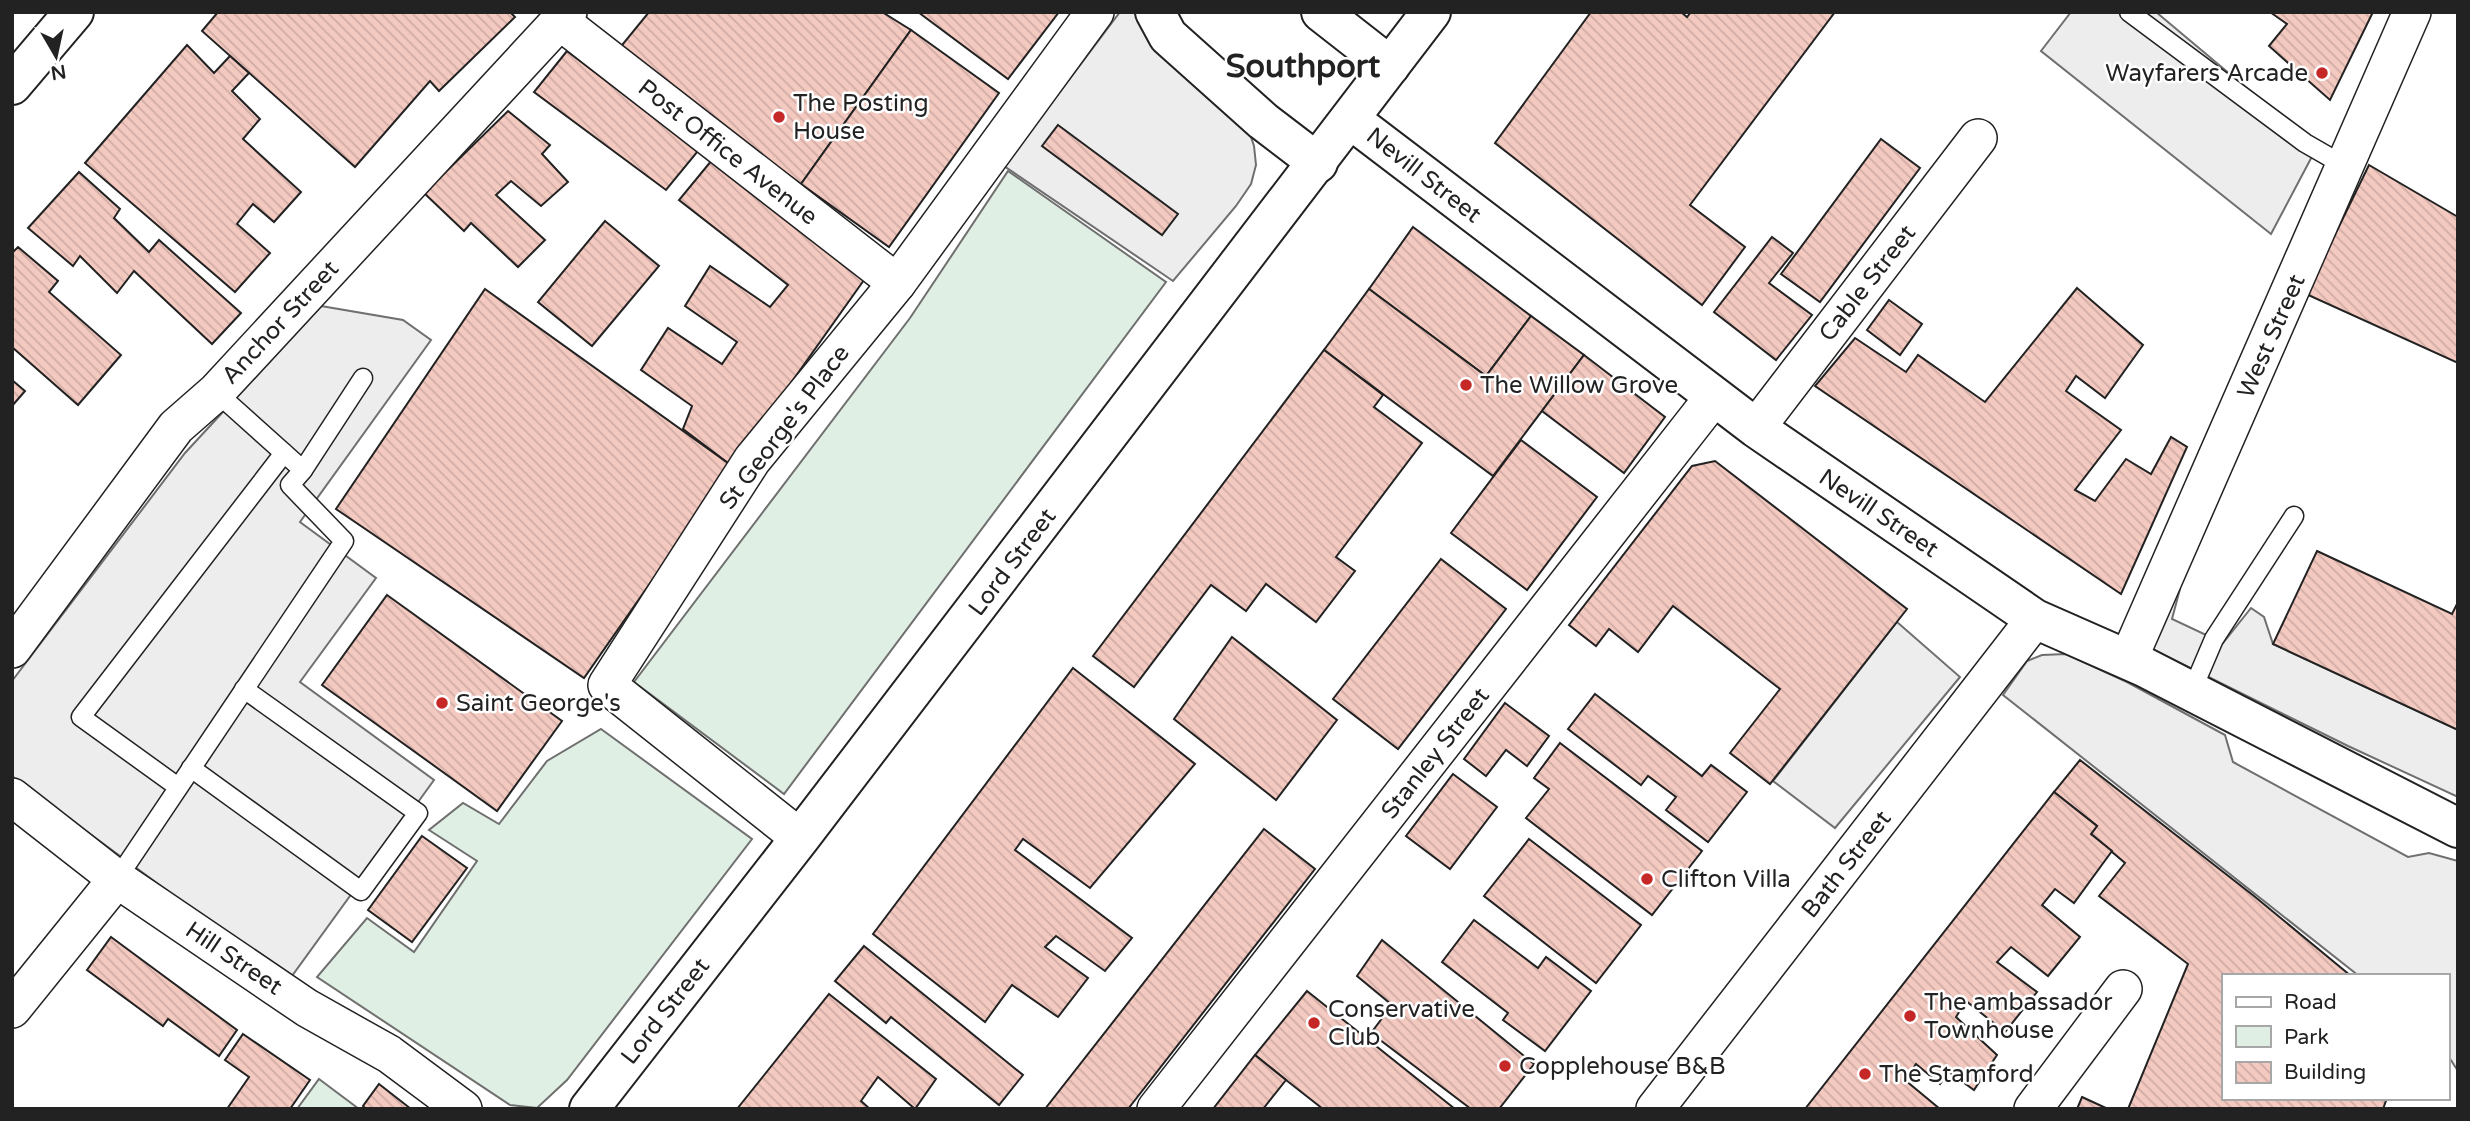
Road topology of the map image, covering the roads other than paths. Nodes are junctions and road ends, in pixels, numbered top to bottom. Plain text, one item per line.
1 (75, 12) edge
2 (1095, 12) edge
3 (1155, 12) edge
4 (1321, 12) edge
5 (1431, 12) edge
6 (2129, 12) edge
7 (2412, 12) edge
8 (564, 17) edge
9 (1390, 66) junction
10 (12, 85) edge
11 (1350, 118) junction
12 (1978, 138) dead end
13 (1318, 163) junction
14 (2345, 166) junction
15 (897, 283) junction
16 (363, 378) dead end
17 (216, 392) junction
18 (1713, 398) junction
19 (1756, 428) junction
20 (284, 453) junction
21 (303, 470) junction
22 (2294, 516) dead end
23 (2035, 619) junction
24 (12, 649) edge
25 (2128, 660) junction
26 (244, 689) junction
27 (2191, 693) junction
28 (191, 768) junction
29 (178, 787) junction
30 (12, 797) edge
31 (2458, 828) edge
32 (800, 838) junction
33 (117, 878) junction
34 (2123, 989) dead end
35 (12, 1009) edge
36 (463, 1109) edge
37 (589, 1109) edge
38 (1156, 1109) edge
39 (1656, 1109) edge
40 (2033, 1109) edge

1 - 10 main road
2 - 15 street, St George's Place
3 - 13 main road
4 - 9 main road
5 - 9 main road, Lord Street
6 - 14 lane
7 - 14 street, West Street
8 - 15 street, Post Office Avenue
8 - 17 street, Anchor Street
9 - 11 main road, Lord Street
11 - 13 main road, Lord Street
11 - 18 main road, Nevill Street
12 - 19 street, Cable Street
13 - 32 main road, Lord Street
14 - 25 street, West Street
15 - 32 street, St George's Place
16 - 21 lane
17 - 20 lane
17 - 24 street, Anchor Street
18 - 19 main road, Nevill Street
18 - 38 street, Stanley Street
19 - 23 main road, Nevill Street
20 - 21 lane
20 - 29 lane
21 - 26 lane
22 - 27 lane
23 - 25 main road, Nevill Street
23 - 39 street, Bath Street
25 - 27 main road, Nevill Street
26 - 28 lane
26 - 28 lane
27 - 31 main road, Nevill Street
28 - 29 lane
29 - 33 lane
30 - 33 street, Hill Street
32 - 37 main road, Lord Street
33 - 35 street
33 - 36 street, Hill Street
34 - 40 street

